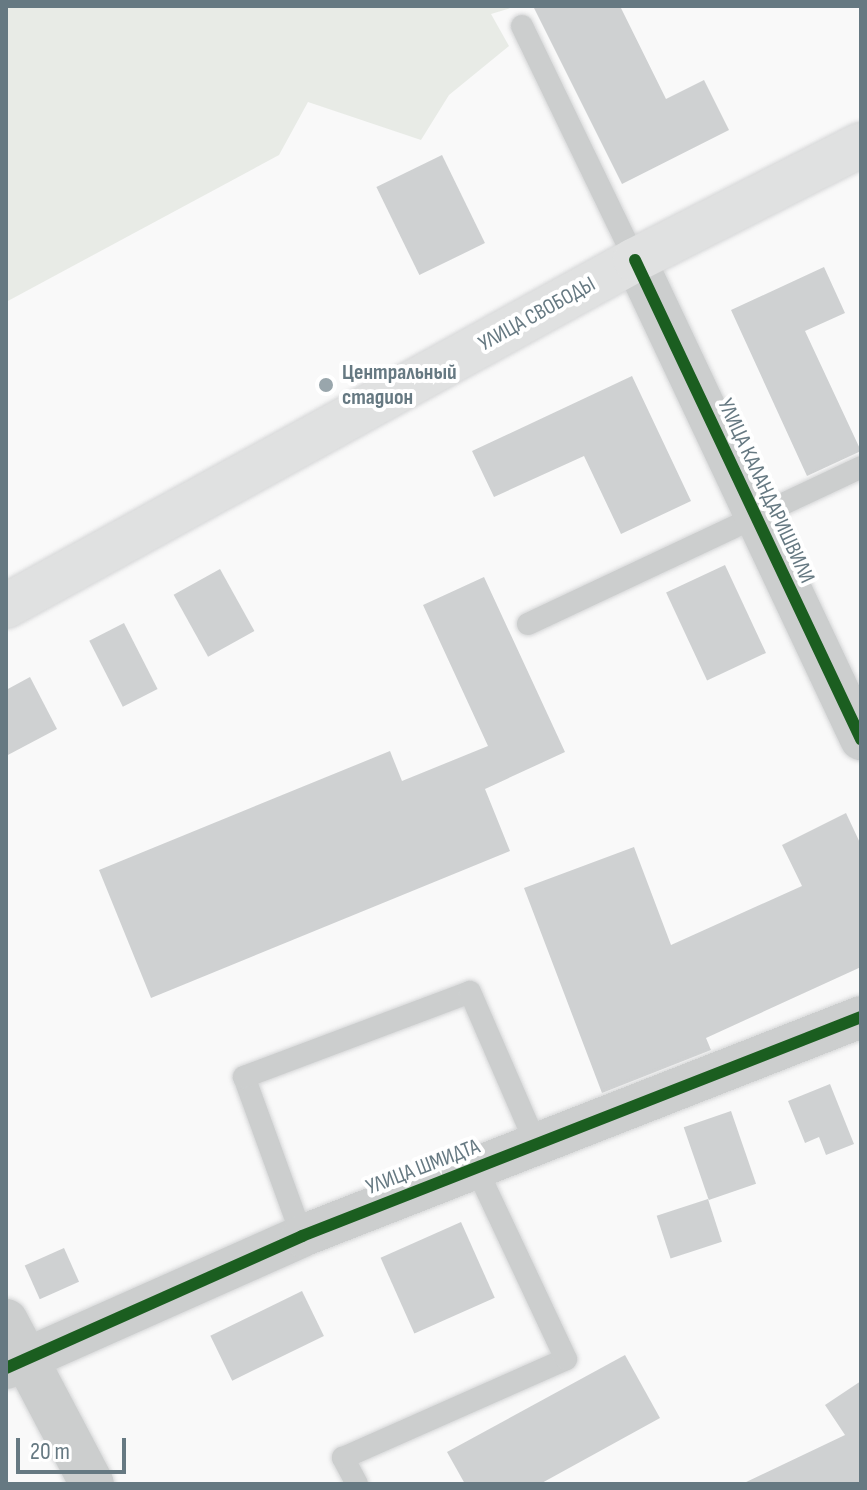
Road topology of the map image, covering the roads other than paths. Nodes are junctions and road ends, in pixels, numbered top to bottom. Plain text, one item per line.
1 (522, 26) dead end
2 (861, 145) edge
3 (635, 260) junction
4 (861, 467) edge
5 (756, 516) junction
6 (6, 606) edge
7 (528, 624) dead end
8 (861, 739) edge
9 (861, 1017) edge
10 (536, 1144) junction
11 (476, 1168) junction
12 (302, 1236) junction
13 (12, 1349) edge
14 (92, 1484) edge
15 (357, 1484) edge

1 - 3 lane
2 - 3 main road, УЛИЦА СВОБОДЫ
3 - 5 street, УЛИЦА КАЛАНДАРИШВИЛИ
3 - 6 main road, УЛИЦА СВОБОДЫ
4 - 5 lane
5 - 7 lane
5 - 8 street, УЛИЦА КАЛАНДАРИШВИЛИ
9 - 10 street, УЛИЦА ШМИДТА
10 - 11 street, УЛИЦА ШМИДТА
10 - 12 lane
11 - 12 street, УЛИЦА ШМИДТА
11 - 15 lane
12 - 13 street, УЛИЦА ШМИДТА
13 - 14 street

